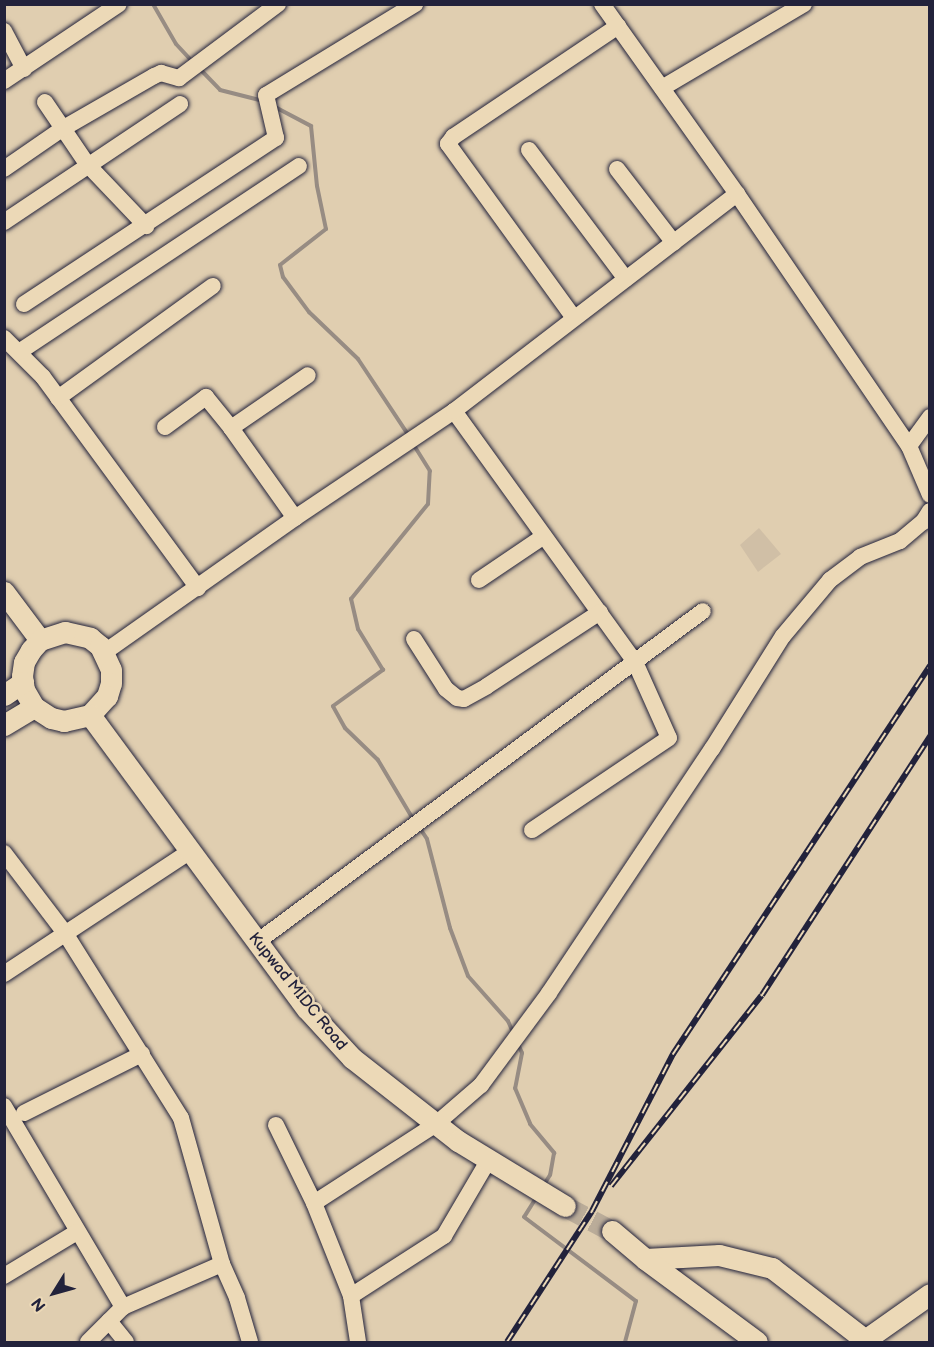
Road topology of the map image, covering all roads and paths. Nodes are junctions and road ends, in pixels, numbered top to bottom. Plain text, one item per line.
1 (119, 4) edge
2 (278, 4) edge
3 (415, 4) edge
4 (602, 4) edge
5 (804, 4) edge
6 (618, 26) junction
7 (4, 31) edge
8 (24, 69) junction
9 (4, 81) edge
10 (662, 88) junction
11 (45, 102) dead end
12 (180, 104) dead end
13 (62, 129) junction
14 (529, 150) dead end
15 (87, 164) junction
16 (300, 166) dead end
17 (617, 169) dead end
18 (4, 170) edge
19 (737, 194) junction
20 (4, 222) edge
21 (147, 226) junction
22 (674, 243) junction
23 (626, 279) junction
24 (213, 286) dead end
25 (24, 304) dead end
26 (574, 318) junction
27 (4, 339) edge
28 (19, 352) junction
29 (309, 375) dead end
30 (58, 398) junction
31 (454, 411) junction
32 (930, 417) edge
33 (165, 428) dead end
34 (231, 428) junction
35 (909, 446) junction
36 (930, 495) edge
37 (930, 511) edge
38 (295, 518) junction
39 (544, 536) junction
40 (479, 580) dead end
41 (198, 588) junction
42 (4, 592) edge
43 (703, 611) dead end
44 (600, 612) junction
45 (414, 639) dead end
46 (40, 640) junction
47 (102, 654) junction
48 (635, 662) junction
49 (23, 682) junction
50 (4, 695) edge
51 (34, 707) junction
52 (90, 715) junction
53 (4, 725) edge
54 (532, 830) dead end
55 (189, 852) junction
56 (4, 853) edge
57 (65, 933) junction
58 (257, 942) junction
59 (4, 974) edge
60 (142, 1054) junction
61 (11, 1115) edge
62 (436, 1124) junction
63 (276, 1125) dead end
64 (489, 1161) junction
65 (314, 1203) junction
66 (565, 1206) tunnel mouth
67 (612, 1231) tunnel mouth
68 (77, 1232) junction
69 (645, 1259) junction
70 (222, 1264) junction
71 (4, 1276) edge
72 (930, 1294) edge
73 (351, 1296) junction
74 (123, 1307) junction
75 (109, 1321) junction
76 (863, 1341) edge
77 (88, 1342) edge
78 (126, 1342) edge
79 (250, 1342) edge
80 (358, 1342) edge
81 (757, 1342) edge

1 - 8 street
2 - 13 street
3 - 21 street
4 - 6 street
5 - 10 street
6 - 10 street
6 - 26 street
7 - 8 street
8 - 9 street
10 - 19 street
11 - 13 street
12 - 15 street
13 - 15 street
13 - 18 street
14 - 23 street
15 - 20 street
15 - 21 street
16 - 28 street
17 - 22 street
19 - 22 street
19 - 35 street
21 - 25 street
22 - 23 street
23 - 26 street
24 - 30 street
26 - 31 street
27 - 28 street
28 - 30 street
29 - 34 street
30 - 41 street
31 - 38 street
31 - 39 street
32 - 35 street
33 - 34 street
34 - 38 street
35 - 36 street
37 - 62 street
38 - 41 street
39 - 40 street
39 - 44 street
41 - 47 street
42 - 46 main road
43 - 48 street
44 - 45 street
44 - 48 street
46 - 47 main road
46 - 49 main road
47 - 52 main road
48 - 54 street
48 - 58 street
49 - 50 main road
49 - 51 main road
51 - 52 main road
51 - 53 main road
52 - 55 main road, Kupwad MIDC Road
55 - 57 street
55 - 58 main road, Kupwad MIDC Road
56 - 57 street
57 - 59 street
57 - 60 street
58 - 62 main road, Kupwad MIDC Road
60 - 61 street
60 - 70 street
61 - 68 street
62 - 64 main road, Kupwad MIDC Road
62 - 65 street
63 - 65 street
64 - 66 main road, Kupwad MIDC Road
64 - 73 street
65 - 73 street
67 - 69 main road
68 - 71 street
68 - 74 street
69 - 76 main road
69 - 81 main road
70 - 74 street
70 - 79 street
72 - 76 main road
73 - 80 street
74 - 75 street
75 - 77 street
75 - 78 street

